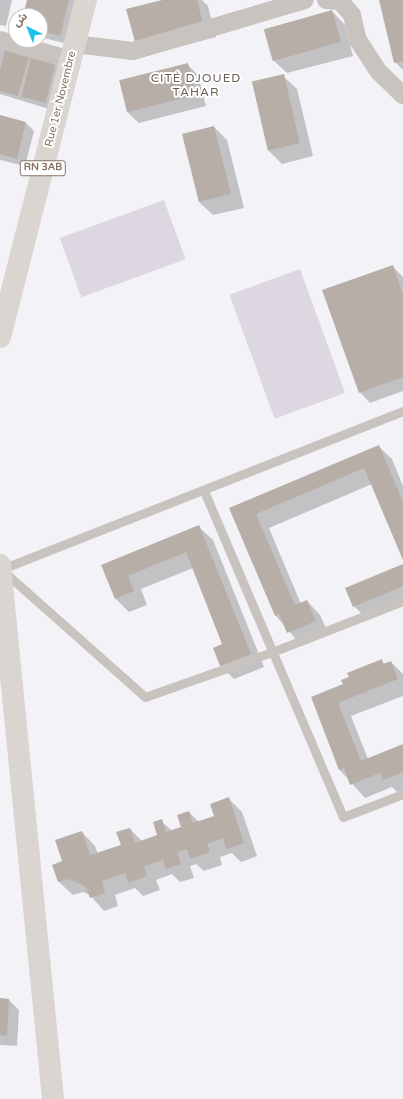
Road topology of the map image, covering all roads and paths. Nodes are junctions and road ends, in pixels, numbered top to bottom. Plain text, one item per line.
1 (86, 0) edge
2 (305, 0) edge
3 (326, 0) edge
4 (0, 40) edge
5 (73, 52) junction
6 (403, 95) edge
7 (0, 337) edge
8 (403, 411) edge
9 (204, 491) junction
10 (0, 567) edge
11 (403, 601) edge
12 (272, 652) junction
13 (403, 794) edge
14 (53, 1099) edge

1 - 5 main road, Rue 1er Novembre / RN 3AB
2 - 5 street
3 - 6 street
4 - 5 street
5 - 7 main road, Rue 1er Novembre / RN 3AB
8 - 9 lane
9 - 10 lane
9 - 12 lane
10 - 12 lane
10 - 14 main road
11 - 12 lane
12 - 13 lane

